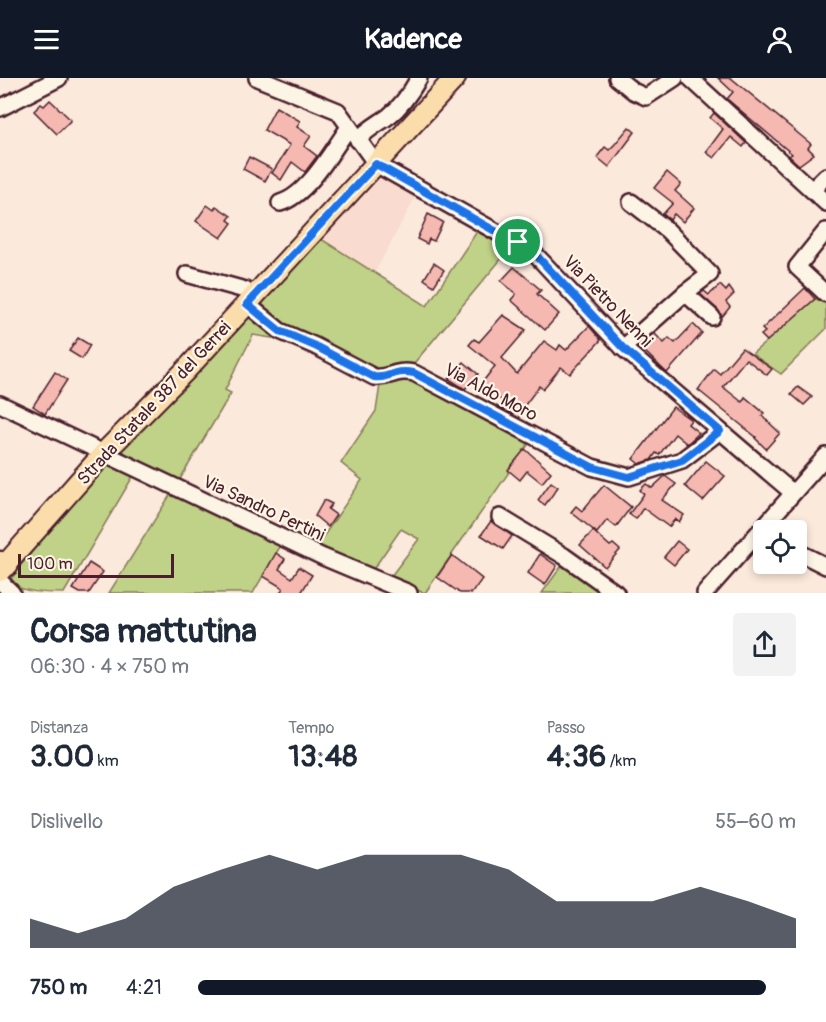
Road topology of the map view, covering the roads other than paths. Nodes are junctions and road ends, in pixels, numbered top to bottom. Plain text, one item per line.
1 (59, 78) edge
2 (257, 78) edge
3 (419, 78) edge
4 (455, 78) edge
5 (617, 78) edge
6 (675, 78) edge
7 (690, 78) edge
8 (287, 84) edge
9 (0, 108) edge
10 (354, 133) junction
11 (376, 164) junction
12 (826, 176) edge
13 (812, 190) junction
14 (631, 202) dead end
15 (280, 203) dead end
16 (826, 203) edge
17 (826, 231) edge
18 (187, 274) dead end
19 (685, 292) junction
20 (826, 294) edge
21 (250, 301) junction
22 (712, 317) dead end
23 (623, 348) junction
24 (0, 404) edge
25 (720, 431) junction
26 (104, 453) junction
27 (826, 456) edge
28 (793, 493) junction
29 (500, 517) dead end
30 (772, 520) edge
31 (753, 542) edge
32 (807, 556) edge
33 (826, 566) edge
34 (4, 577) edge
35 (408, 593) edge
36 (616, 593) edge
37 (705, 593) edge

1 - 9 street
2 - 8 street
3 - 10 street
4 - 11 main road, Strada Statale 387 del Gerrei
5 - 6 street
7 - 13 street
8 - 10 street
10 - 11 street
10 - 15 street
11 - 21 main road, Strada Statale 387 del Gerrei
11 - 23 street, Via Pietro Nenni
12 - 13 street
13 - 16 street
14 - 19 street
17 - 20 street
18 - 21 street, Via Aldo Moro
19 - 22 street
19 - 23 street
21 - 25 street, Via Aldo Moro
21 - 26 main road, Strada Statale 387 del Gerrei
23 - 25 street, Via Pietro Nenni
24 - 26 street, Via Sandro Pertini
25 - 28 street, Via Pietro Nenni
26 - 34 main road, Strada Statale 387 del Gerrei
26 - 35 street, Via Sandro Pertini
27 - 28 street
28 - 30 street
29 - 36 street
31 - 37 street
32 - 33 street

